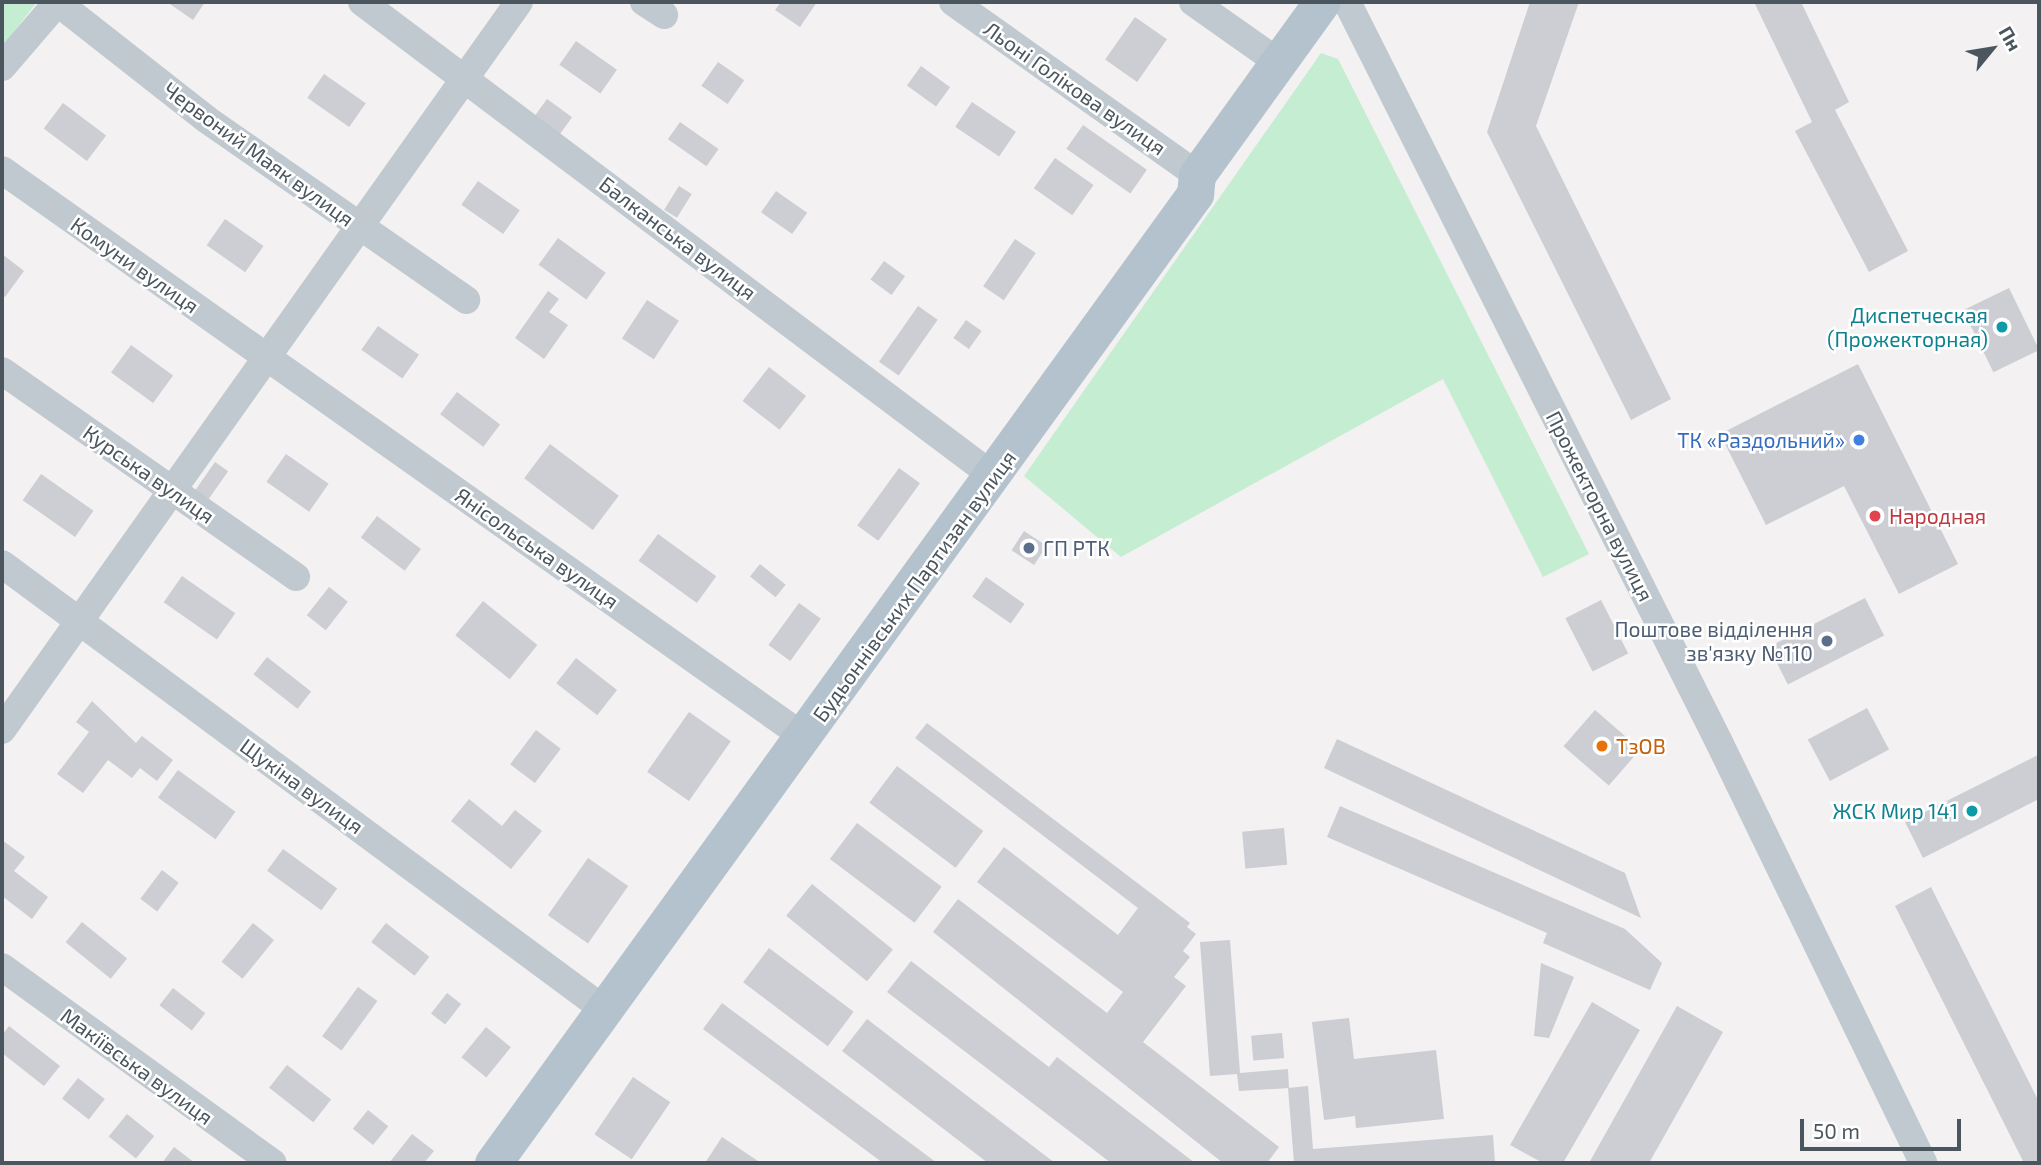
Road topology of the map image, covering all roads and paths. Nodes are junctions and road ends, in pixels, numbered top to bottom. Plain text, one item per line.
1 (58, 2) edge
2 (362, 2) edge
3 (519, 2) edge
4 (953, 2) edge
5 (1193, 2) edge
6 (1322, 2) edge
7 (1347, 2) edge
8 (1278, 62) junction
9 (2, 67) edge
10 (464, 77) junction
11 (2, 170) edge
12 (1197, 175) junction
13 (361, 229) junction
14 (466, 300) dead end
15 (269, 360) junction
16 (2, 371) edge
17 (993, 476) junction
18 (172, 491) junction
19 (2, 564) edge
20 (296, 577) dead end
21 (82, 623) junction
22 (2, 730) edge
23 (804, 737) junction
24 (2, 967) edge
25 (603, 1008) junction
26 (273, 1163) edge
27 (493, 1163) edge
28 (1923, 1163) edge

1 - 9 street
1 - 13 street, Червоний Маяк вулиця
2 - 10 street, Балканська вулиця
3 - 10 street
4 - 12 street, Льоні Голікова вулиця
5 - 8 street
6 - 8 main road, Будьоннівських Партизан вулиця
7 - 28 street, Прожекторна вулиця
8 - 12 main road, Будьоннівських Партизан вулиця
10 - 13 street
10 - 17 street, Балканська вулиця
11 - 15 street, Комуни вулиця
12 - 17 main road, Будьоннівських Партизан вулиця
13 - 14 street, Червоний Маяк вулиця
13 - 15 street
15 - 18 street
15 - 23 street, Янісольська вулиця
16 - 18 street, Курська вулиця
17 - 23 main road, Будьоннівських Партизан вулиця
18 - 20 street, Курська вулиця
18 - 21 street
19 - 21 street, Щукіна вулиця
21 - 22 street
21 - 25 street, Щукіна вулиця
23 - 25 main road, Будьоннівських Партизан вулиця
24 - 26 street, Макіївська вулиця
25 - 27 main road, Будьоннівських Партизан вулиця

